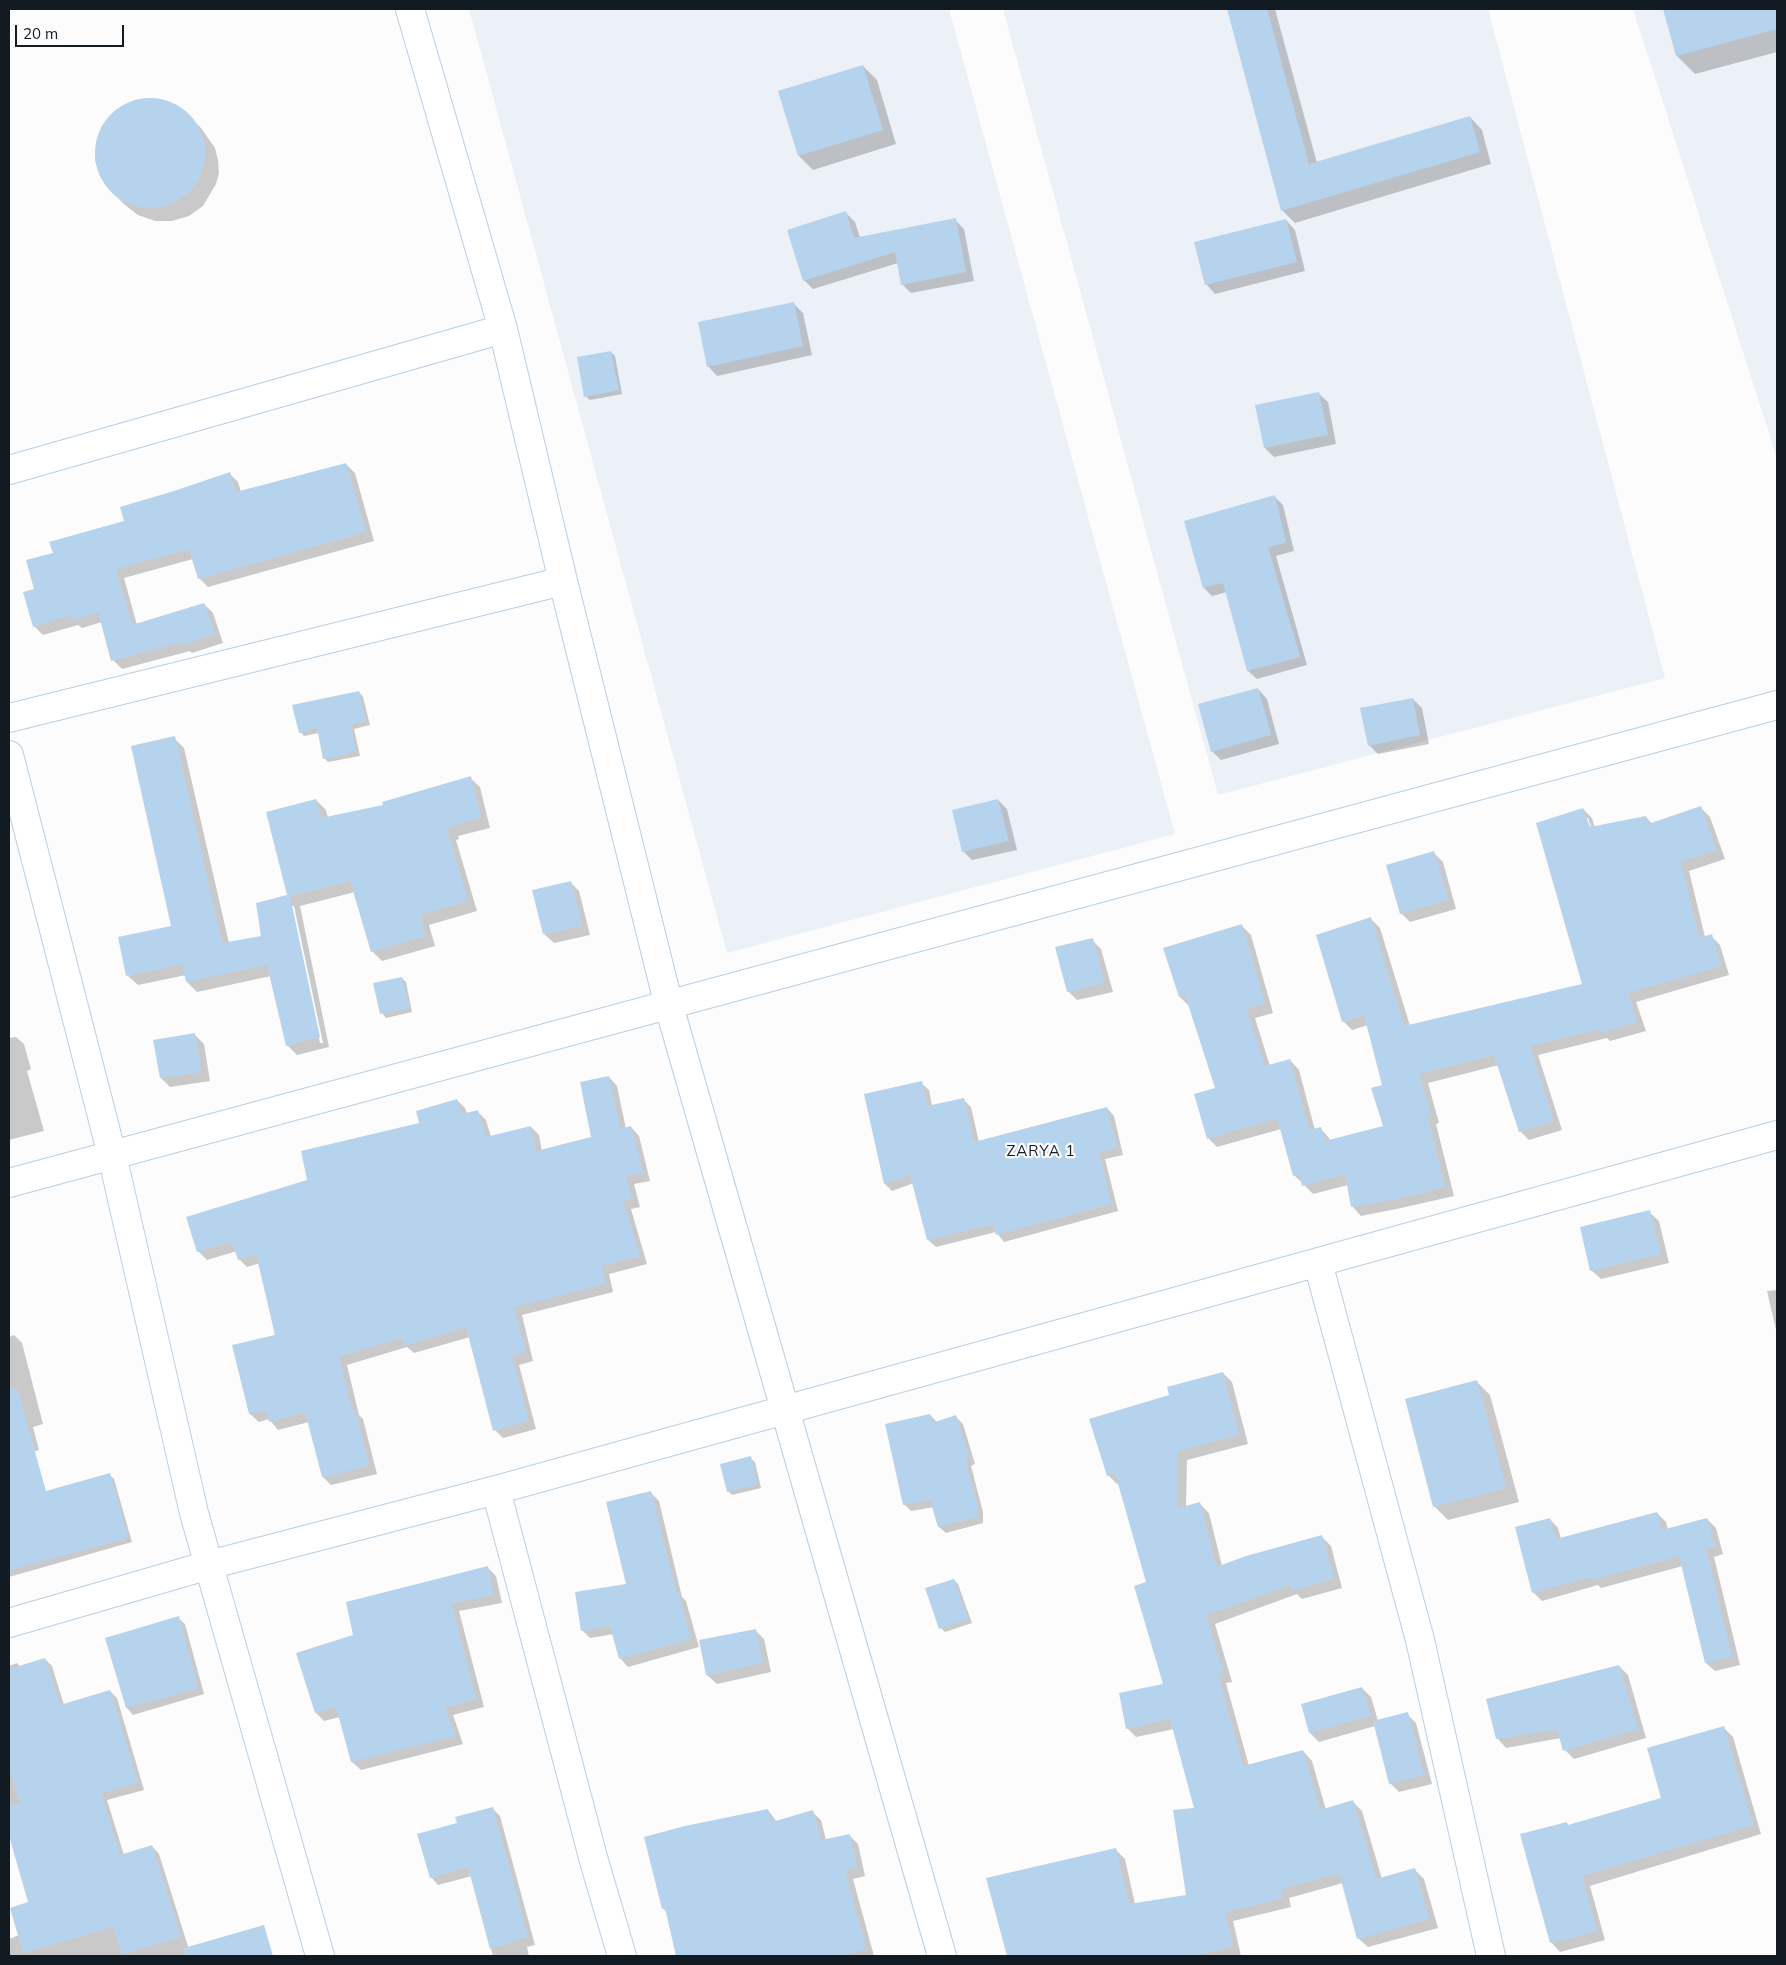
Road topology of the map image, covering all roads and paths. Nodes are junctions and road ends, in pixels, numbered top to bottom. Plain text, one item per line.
1 (410, 9) edge
2 (503, 329) junction
3 (9, 470) edge
4 (563, 581) junction
5 (1775, 713) edge
6 (9, 718) edge
7 (9, 755) edge
8 (670, 1006) junction
9 (1777, 1134) edge
10 (112, 1155) junction
11 (9, 1183) edge
12 (1318, 1262) junction
13 (785, 1409) junction
14 (496, 1490) junction
15 (209, 1566) junction
16 (9, 1623) edge
17 (320, 1956) edge
18 (622, 1956) edge
19 (942, 1956) edge
20 (1491, 1956) edge

1 - 2 street
2 - 3 street
2 - 4 street
4 - 6 street
4 - 8 street
5 - 8 street
7 - 10 street
8 - 10 street
8 - 13 street
9 - 12 street
10 - 11 street
10 - 15 street
12 - 13 street
12 - 20 street
13 - 14 street
13 - 19 street
14 - 15 street
14 - 18 street
15 - 16 street
15 - 17 street

